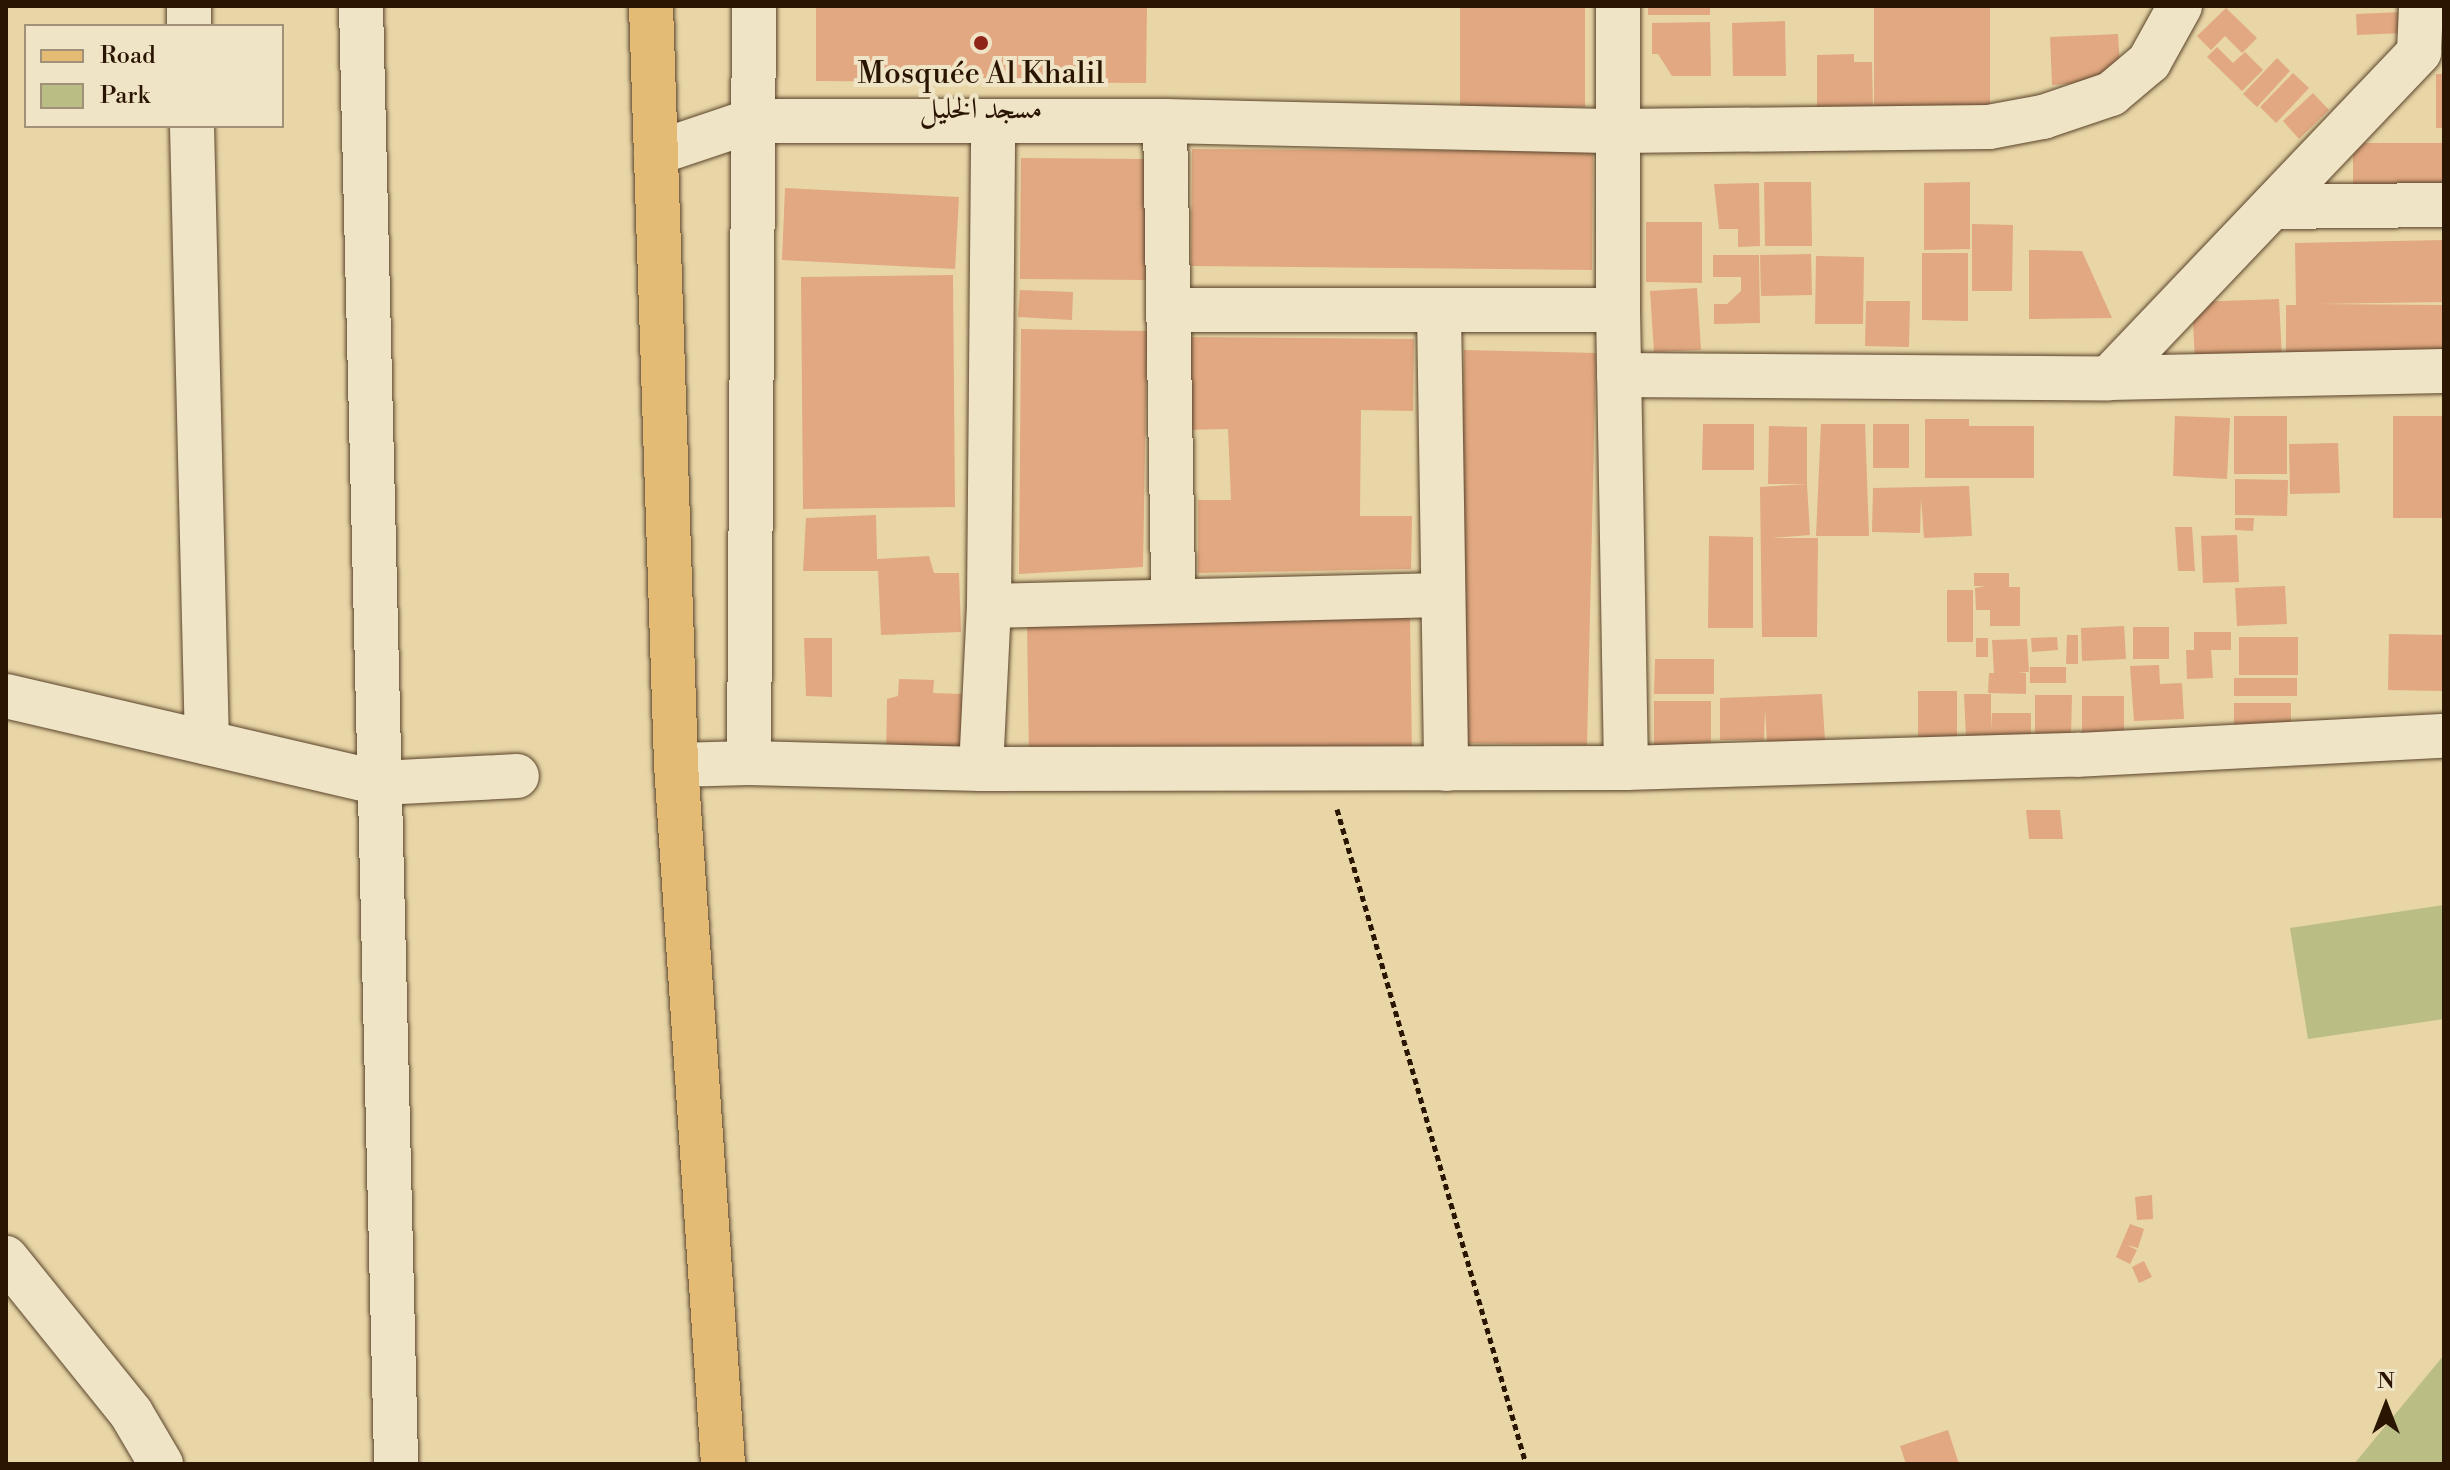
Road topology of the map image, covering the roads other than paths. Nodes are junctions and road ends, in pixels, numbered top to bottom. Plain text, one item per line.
1 (361, 6) edge
2 (651, 6) edge
3 (754, 6) edge
4 (1618, 6) edge
5 (2180, 6) edge
6 (2421, 6) edge
7 (2431, 52) edge
8 (751, 121) junction
9 (1165, 121) junction
10 (993, 122) junction
11 (192, 128) edge
12 (1618, 131) junction
13 (656, 153) junction
14 (2444, 205) edge
15 (2275, 207) junction
16 (1168, 310) junction
17 (1618, 310) junction
18 (1439, 312) junction
19 (2444, 371) edge
20 (1619, 375) junction
21 (2109, 378) junction
22 (1441, 595) junction
23 (1173, 601) junction
24 (989, 606) junction
25 (6, 696) edge
26 (2444, 736) edge
27 (207, 743) junction
28 (749, 763) junction
29 (676, 765) junction
30 (1626, 768) junction
31 (981, 769) junction
32 (1446, 769) junction
33 (517, 776) dead end
34 (380, 783) junction
35 (6, 1258) edge
36 (161, 1464) edge
37 (396, 1464) edge
38 (723, 1464) edge

1 - 34 street
2 - 13 main road
3 - 8 street
4 - 12 street
5 - 12 street
6 - 7 street
7 - 15 street
8 - 10 street
8 - 13 street
8 - 28 street
9 - 10 street
9 - 12 street
9 - 16 street
10 - 24 street
11 - 27 street
12 - 17 street
13 - 29 main road
14 - 15 street
15 - 21 street
16 - 18 street
16 - 23 street
17 - 18 street
17 - 20 street
18 - 22 street
19 - 21 street
20 - 21 street
20 - 30 street
22 - 23 street
22 - 32 street
23 - 24 street
24 - 31 street
25 - 27 street
26 - 30 street
27 - 34 street
28 - 29 street
28 - 31 street
29 - 38 main road
30 - 32 street
31 - 32 street
33 - 34 street
34 - 37 street
35 - 36 street

